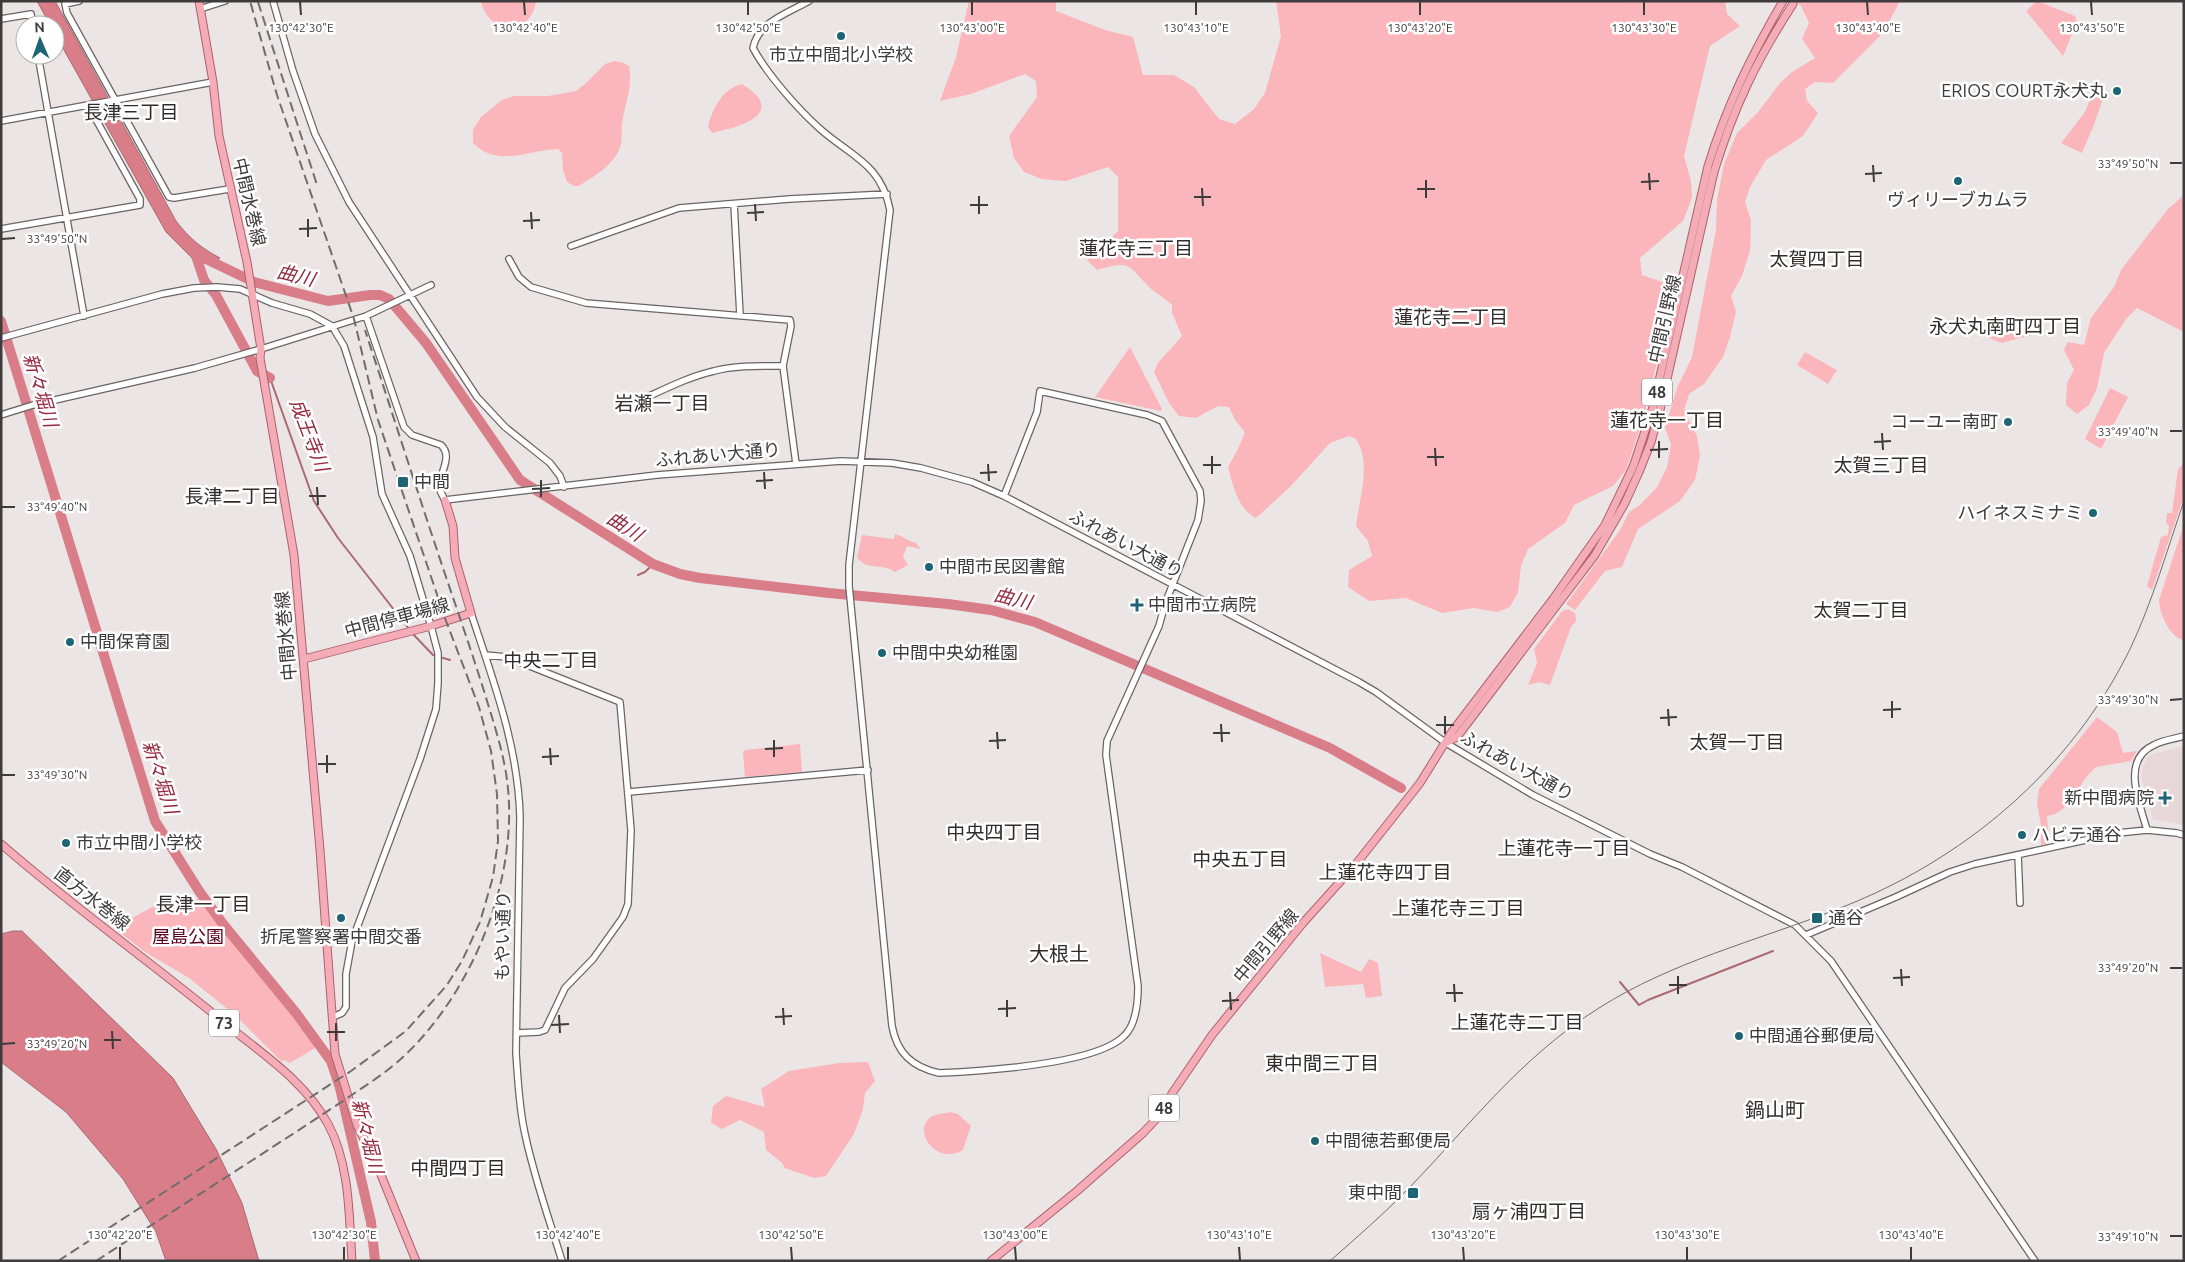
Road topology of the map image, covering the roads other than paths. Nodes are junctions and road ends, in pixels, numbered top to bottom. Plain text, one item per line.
1 (79, 1) edge
2 (225, 1) edge
3 (273, 1) edge
4 (809, 1) edge
5 (1783, 1) edge
6 (1793, 4) dead end
7 (199, 5) edge
8 (15, 17) edge
9 (1, 19) edge
10 (40, 65) edge
11 (213, 82) junction
12 (114, 100) junction
13 (90, 105) junction
14 (48, 112) junction
15 (1, 120) edge
16 (229, 189) junction
17 (887, 194) junction
18 (734, 204) junction
19 (67, 218) junction
20 (1, 230) edge
21 (571, 246) dead end
22 (509, 259) dead end
23 (431, 285) dead end
24 (252, 290) junction
25 (409, 294) junction
26 (369, 314) junction
27 (740, 315) junction
28 (84, 316) junction
29 (332, 326) junction
30 (2, 338) edge
31 (261, 349) junction
32 (783, 366) junction
33 (635, 404) dead end
34 (1, 415) edge
35 (862, 462) junction
36 (796, 464) junction
37 (564, 487) junction
38 (1004, 496) junction
39 (445, 500) junction
40 (1172, 586) junction
41 (472, 613) junction
42 (431, 626) junction
43 (485, 655) junction
44 (304, 659) junction
45 (2184, 736) edge
46 (1446, 743) junction
47 (868, 770) junction
48 (629, 792) junction
49 (2147, 830) junction
50 (2184, 835) edge
51 (1, 844) edge
52 (2018, 855) junction
53 (2020, 903) dead end
54 (1806, 935) junction
55 (333, 1016) junction
56 (517, 1033) junction
57 (352, 1261) edge
58 (416, 1261) edge
59 (562, 1261) edge
60 (991, 1261) edge
61 (2035, 1261) edge

1 - 12 street
2 - 7 street
3 - 25 street
4 - 17 street
5 - 46 main road, 中間引野線 / 48
6 - 46 main road, 中間引野線 / 48
7 - 11 main road, 中間水巻線
8 - 9 street
10 - 14 street
11 - 12 street
11 - 16 main road, 中間水巻線
12 - 13 street
12 - 16 street
13 - 14 street
13 - 19 street
14 - 15 street
14 - 19 street
16 - 24 main road, 中間水巻線
17 - 18 street
17 - 35 street
18 - 21 street
18 - 27 street
19 - 20 street
19 - 28 street
22 - 27 street
23 - 25 street
24 - 28 street
24 - 29 street
24 - 31 main road, 中間水巻線
25 - 26 street
25 - 37 street
26 - 29 street
26 - 39 street
27 - 32 street
28 - 30 street
29 - 31 street
29 - 42 street
31 - 34 street
31 - 44 main road, 中間水巻線
32 - 33 street
32 - 36 street
35 - 36 street, ふれあい大通り
35 - 38 street, ふれあい大通り
35 - 47 street
36 - 37 street, ふれあい大通り
37 - 39 street, ふれあい大通り
38 - 40 street, ふれあい大通り
38 - 40 street
39 - 41 main road, 中間停車場線
40 - 46 street, ふれあい大通り
40 - 47 street
41 - 42 main road, 中間停車場線
41 - 43 street, もやい通り
42 - 44 main road, 中間停車場線
42 - 55 street
43 - 48 street
43 - 56 street, もやい通り
44 - 55 main road, 中間水巻線
45 - 49 street
46 - 54 street, ふれあい大通り
46 - 60 main road, 中間引野線 / 48
47 - 48 street
48 - 56 street
49 - 50 street
49 - 52 street
51 - 57 main road, 直方水巻線 / 73
52 - 53 street
52 - 54 street
54 - 61 street, ふれあい大通り
55 - 58 main road, 中間水巻線
56 - 59 street, もやい通り

